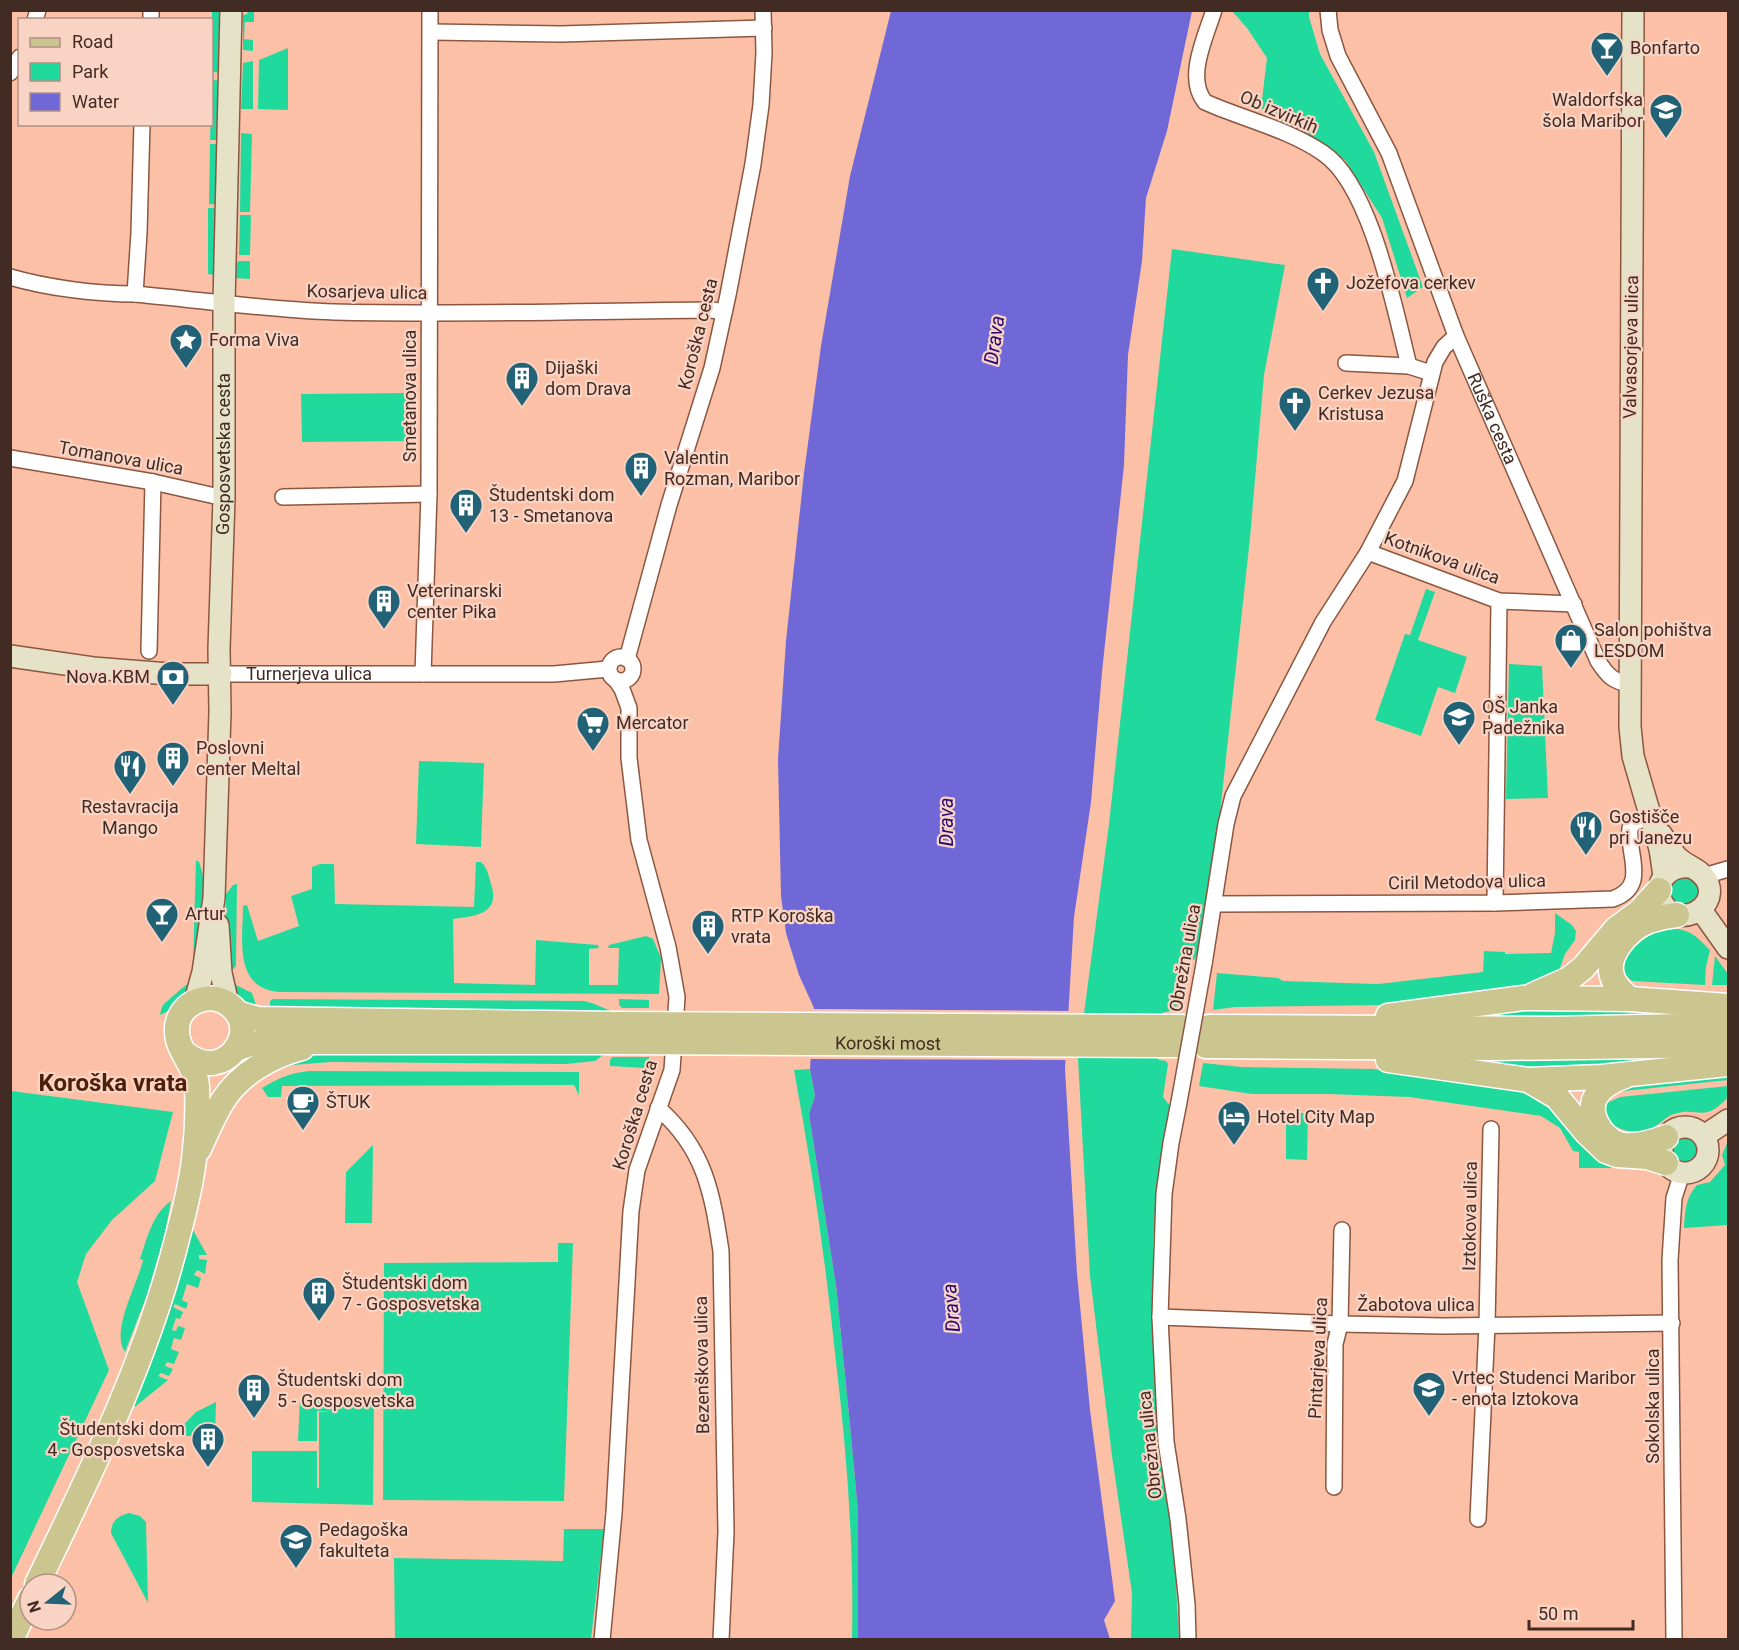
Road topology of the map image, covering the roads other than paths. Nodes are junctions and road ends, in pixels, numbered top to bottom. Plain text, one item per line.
1 (231, 10) edge
2 (430, 10) edge
3 (763, 10) edge
4 (1215, 10) edge
5 (1328, 10) edge
6 (1633, 10) edge
7 (764, 28) junction
8 (431, 32) junction
9 (18, 60) edge
10 (10, 73) edge
11 (142, 126) edge
12 (10, 277) edge
13 (135, 294) junction
14 (224, 303) junction
15 (724, 312) junction
16 (430, 313) junction
17 (1456, 336) junction
18 (1346, 363) dead end
19 (1409, 366) junction
20 (1431, 373) junction
21 (10, 458) edge
22 (153, 482) junction
23 (429, 494) junction
24 (283, 497) dead end
25 (224, 498) junction
26 (1368, 552) junction
27 (1499, 601) junction
28 (1574, 604) junction
29 (149, 651) dead end
30 (10, 656) edge
31 (627, 659) junction
32 (220, 674) junction
33 (423, 674) junction
34 (631, 674) junction
35 (612, 675) junction
36 (1630, 684) junction
37 (629, 708) junction
38 (1651, 817) junction
39 (1728, 869) edge
40 (1696, 871) junction
41 (1662, 883) junction
42 (213, 898) junction
43 (1495, 903) junction
44 (1215, 904) junction
45 (1701, 910) junction
46 (1677, 915) junction
47 (1728, 948) edge
48 (1523, 998) junction
49 (1630, 999) junction
50 (195, 1001) junction
51 (1728, 1006) edge
52 (233, 1009) junction
53 (1728, 1025) edge
54 (617, 1033) junction
55 (1170, 1036) dead end
56 (1208, 1036) dead end
57 (1319, 1037) junction
58 (331, 1041) junction
59 (1728, 1045) edge
60 (236, 1049) junction
61 (186, 1054) junction
62 (216, 1063) junction
63 (1728, 1064) edge
64 (1633, 1074) junction
65 (1528, 1080) junction
66 (658, 1108) junction
67 (1728, 1120) edge
68 (1491, 1129) dead end
69 (1704, 1136) junction
70 (1666, 1137) junction
71 (195, 1157) junction
72 (1674, 1168) junction
73 (1342, 1230) dead end
74 (1160, 1317) junction
75 (1672, 1323) junction
76 (1340, 1324) junction
77 (1487, 1325) junction
78 (1334, 1487) dead end
79 (1478, 1519) dead end
80 (44, 1572) edge
81 (18, 1625) edge
82 (11, 1640) edge
83 (602, 1640) edge
84 (721, 1640) edge
85 (1188, 1640) edge
86 (1674, 1640) edge

1 - 14 street, Gosposvetska cesta
2 - 8 street, Smetanova ulica
3 - 7 street, Koroška cesta
4 - 19 street, Ob izvirkih
5 - 17 street, Ruška cesta
6 - 36 street, Valvasorjeva ulica
7 - 8 street
7 - 15 street, Koroška cesta
8 - 16 street, Smetanova ulica
9 - 10 street
11 - 13 street
12 - 13 street, Kosarjeva ulica
13 - 14 street, Kosarjeva ulica
14 - 16 street, Kosarjeva ulica
14 - 25 street, Gosposvetska cesta
15 - 16 street, Kosarjeva ulica
15 - 31 street, Koroška cesta
16 - 23 street, Smetanova ulica
17 - 20 street, Obrežna ulica
17 - 28 street, Ruška cesta
18 - 19 street
19 - 20 street
20 - 26 street, Obrežna ulica
21 - 22 street, Tomanova ulica
22 - 25 street, Tomanova ulica
22 - 29 street
23 - 24 street
23 - 33 street, Smetanova ulica
25 - 32 street, Gosposvetska cesta
26 - 27 street, Kotnikova ulica
26 - 44 street, Obrežna ulica
27 - 28 street, Kotnikova ulica
27 - 43 street
28 - 36 street, Ruška cesta
30 - 32 street, Turnerjeva ulica
31 - 34 street
31 - 35 street
32 - 33 street, Turnerjeva ulica
32 - 42 street, Gosposvetska cesta
33 - 35 street, Turnerjeva ulica
34 - 35 street
34 - 37 street
35 - 37 street, Koroška cesta
36 - 38 street
37 - 66 street, Koroška cesta
38 - 40 street
38 - 41 street
38 - 43 street, Ciril Metodova ulica
39 - 40 street
40 - 41 street
40 - 45 street
41 - 46 street
41 - 48 main road
42 - 50 street
42 - 52 street
43 - 44 street, Ciril Metodova ulica
44 - 74 street, Obrežna ulica, bridge
45 - 46 street
45 - 47 street
46 - 49 main road
48 - 49 main road
48 - 57 main road
49 - 51 main road
50 - 52 main road
50 - 61 main road
52 - 54 main road
52 - 60 main road
53 - 57 main road
54 - 55 main road, Koroški most, bridge
54 - 58 main road
56 - 57 main road
57 - 59 main road
57 - 65 main road
58 - 60 main road
58 - 71 main road
60 - 62 main road
61 - 62 main road
61 - 71 main road
62 - 71 main road
63 - 64 main road
64 - 65 main road
64 - 70 main road
65 - 72 main road
66 - 83 street, Koroška cesta
66 - 84 street, Bezenškova ulica
67 - 69 street
68 - 77 street, Iztokova ulica
69 - 70 street
69 - 72 street
70 - 72 street
71 - 80 main road
72 - 75 street, Sokolska ulica
73 - 76 street, Pintarjeva ulica
74 - 76 street, Žabotova ulica
74 - 85 street, Obrežna ulica
75 - 77 street, Žabotova ulica
75 - 86 street, Sokolska ulica
76 - 77 street, Žabotova ulica
76 - 78 street, Pintarjeva ulica
77 - 79 street, Iztokova ulica
81 - 82 main road

